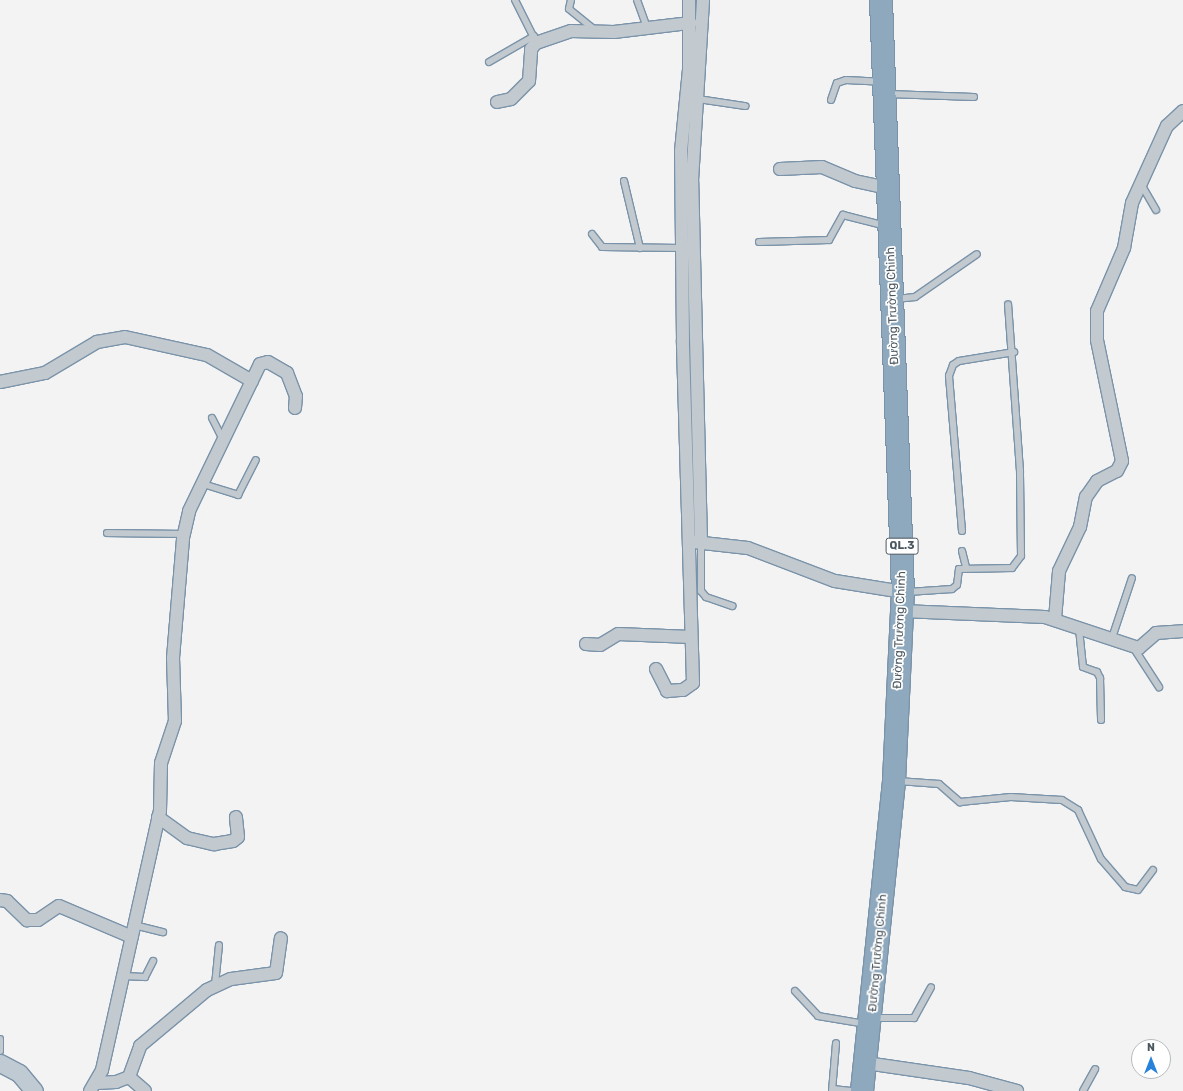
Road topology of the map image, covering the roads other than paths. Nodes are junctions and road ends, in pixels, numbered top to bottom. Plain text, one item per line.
1 (515, 0) edge
2 (571, 0) edge
3 (637, 0) edge
4 (689, 0) edge
5 (703, 0) edge
6 (881, 0) edge
7 (690, 23) junction
8 (647, 28) junction
9 (598, 32) junction
10 (535, 40) junction
11 (489, 62) dead end
12 (884, 88) junction
13 (974, 96) dead end
14 (698, 99) junction
15 (831, 100) dead end
16 (497, 102) dead end
17 (745, 106) dead end
18 (1183, 111) edge
19 (780, 169) dead end
20 (624, 181) dead end
21 (1141, 184) junction
22 (888, 188) junction
23 (1156, 210) dead end
24 (890, 227) junction
25 (592, 234) dead end
26 (759, 242) dead end
27 (640, 248) junction
28 (682, 248) junction
29 (977, 254) dead end
30 (893, 300) junction
31 (1008, 304) dead end
32 (689, 340) junction
33 (1014, 352) junction
34 (252, 381) junction
35 (0, 382) edge
36 (296, 408) dead end
37 (212, 418) dead end
38 (223, 441) junction
39 (256, 460) dead end
40 (203, 484) junction
41 (962, 530) dead end
42 (107, 533) dead end
43 (184, 534) junction
44 (695, 542) junction
45 (962, 551) dead end
46 (966, 567) junction
47 (1132, 578) dead end
48 (903, 601) junction
49 (732, 606) dead end
50 (1055, 619) junction
51 (1079, 629) junction
52 (1183, 631) edge
53 (691, 637) junction
54 (1111, 641) junction
55 (586, 644) dead end
56 (1133, 647) junction
57 (656, 669) dead end
58 (1159, 687) dead end
59 (1101, 720) dead end
60 (894, 781) junction
61 (158, 817) junction
62 (236, 817) dead end
63 (1153, 870) dead end
64 (0, 900) edge
65 (133, 931) junction
66 (163, 932) dead end
67 (281, 938) dead end
68 (219, 945) dead end
69 (153, 961) dead end
70 (124, 976) junction
71 (215, 985) junction
72 (931, 987) dead end
73 (795, 991) dead end
74 (872, 1021) junction
75 (0, 1039) edge
76 (836, 1043) dead end
77 (0, 1050) edge
78 (0, 1062) edge
79 (866, 1063) junction
80 (1095, 1069) dead end
81 (129, 1077) junction
82 (94, 1087) edge
83 (832, 1090) edge
84 (34, 1091) edge
85 (145, 1091) edge
86 (851, 1091) edge
87 (862, 1091) edge
88 (1017, 1091) edge
89 (1083, 1091) edge

1 - 10 lane
2 - 9 lane
3 - 8 lane
4 - 7 street
5 - 14 street
6 - 12 highway, Đường Trường Chinh / QL.3
7 - 8 street
7 - 28 street
8 - 9 street
9 - 10 street
10 - 11 lane
10 - 16 street
12 - 13 lane
12 - 15 lane
12 - 22 highway, Đường Trường Chinh / QL.3
14 - 17 lane
14 - 32 street
18 - 21 street
19 - 22 street
20 - 27 lane
21 - 23 lane
21 - 50 street
22 - 24 highway, Đường Trường Chinh / QL.3
24 - 26 lane
24 - 30 highway, Đường Trường Chinh / QL.3
25 - 27 lane
27 - 28 lane
28 - 32 street
29 - 30 lane
30 - 48 highway, Đường Trường Chinh / QL.3
31 - 33 lane
32 - 44 street
33 - 41 lane
33 - 46 lane
34 - 35 street
34 - 36 street
34 - 38 street
37 - 38 lane
38 - 40 street
39 - 40 lane
40 - 43 street
42 - 43 lane
43 - 61 street
44 - 48 street
44 - 49 lane
44 - 53 street
45 - 46 lane
46 - 48 lane
47 - 54 lane
48 - 50 street
48 - 60 highway, Đường Trường Chinh / QL.3
50 - 51 street
51 - 54 street
51 - 59 lane
52 - 56 street
53 - 55 street
53 - 57 street
54 - 56 street
56 - 58 lane
60 - 63 lane
60 - 74 highway, Đường Trường Chinh / QL.3
61 - 62 street
61 - 65 street
64 - 65 street
65 - 66 lane
65 - 70 street
67 - 71 street
68 - 71 lane
69 - 70 lane
70 - 82 street
71 - 81 street
72 - 74 lane
73 - 74 lane
74 - 79 highway, Đường Trường Chinh / QL.3
75 - 77 lane
76 - 83 lane
78 - 84 street
79 - 87 highway, Đường Trường Chinh / QL.3
79 - 88 street
80 - 89 lane
81 - 82 street
81 - 85 street
83 - 86 lane

